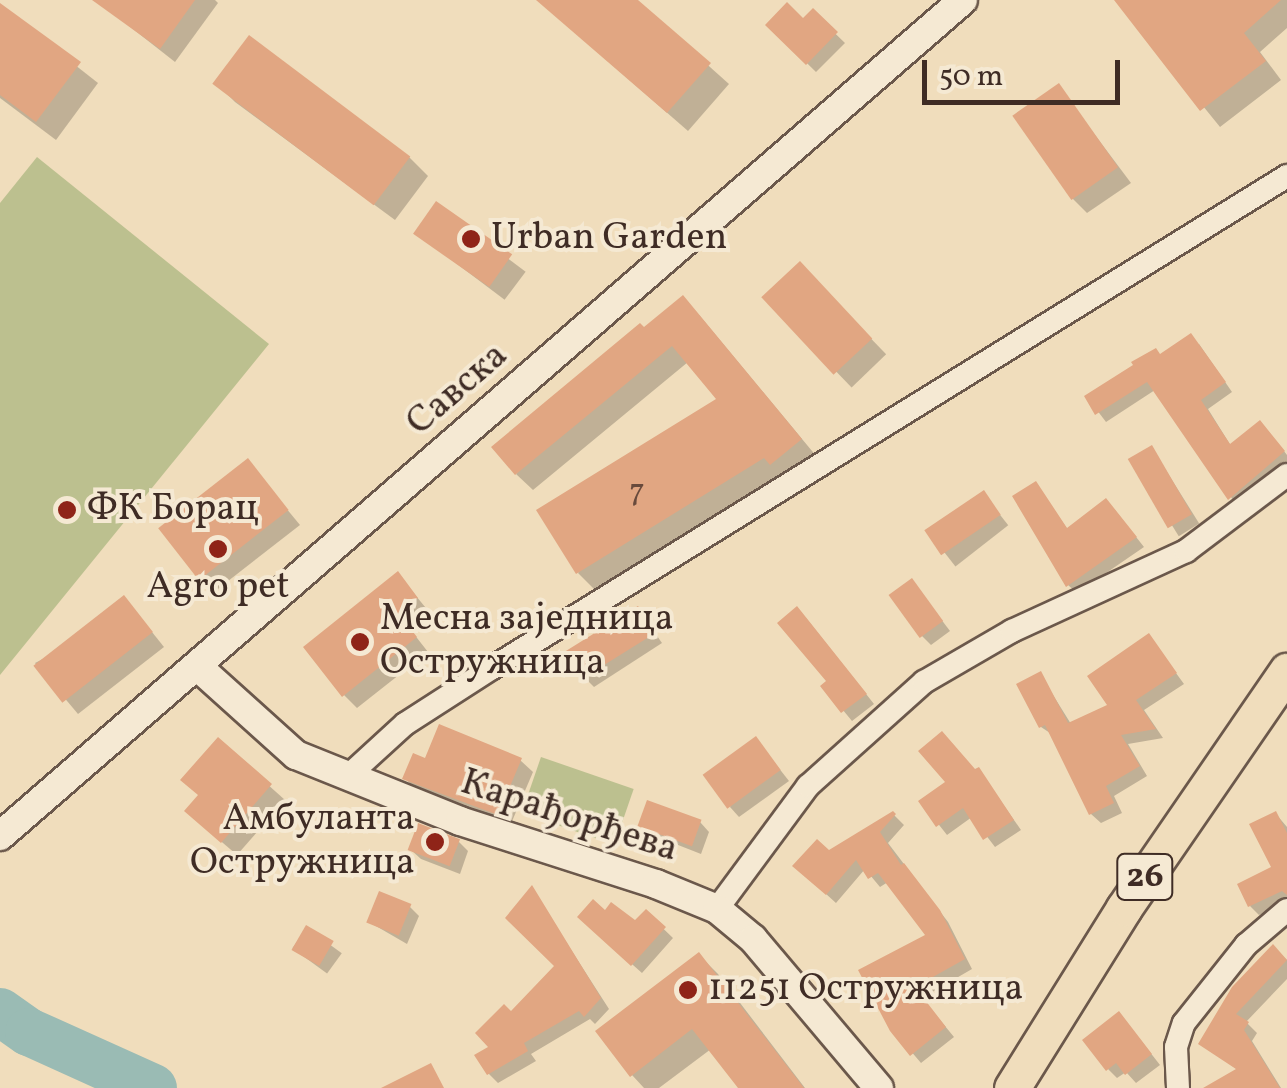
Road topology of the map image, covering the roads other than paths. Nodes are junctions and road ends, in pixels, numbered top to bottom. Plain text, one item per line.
1 (963, 0) edge
2 (1287, 176) edge
3 (1287, 475) edge
4 (198, 666) junction
5 (1287, 671) edge
6 (347, 777) junction
7 (0, 836) edge
8 (717, 909) junction
9 (1287, 910) edge
10 (879, 1088) edge
11 (1012, 1088) edge
12 (1178, 1088) edge

1 - 4 street, Савска
2 - 6 street
3 - 8 street
4 - 6 street, Карађорђева
4 - 7 street, Савска
5 - 11 main road, 26
6 - 8 street, Карађорђева
8 - 10 street, Карађорђева
9 - 12 street

